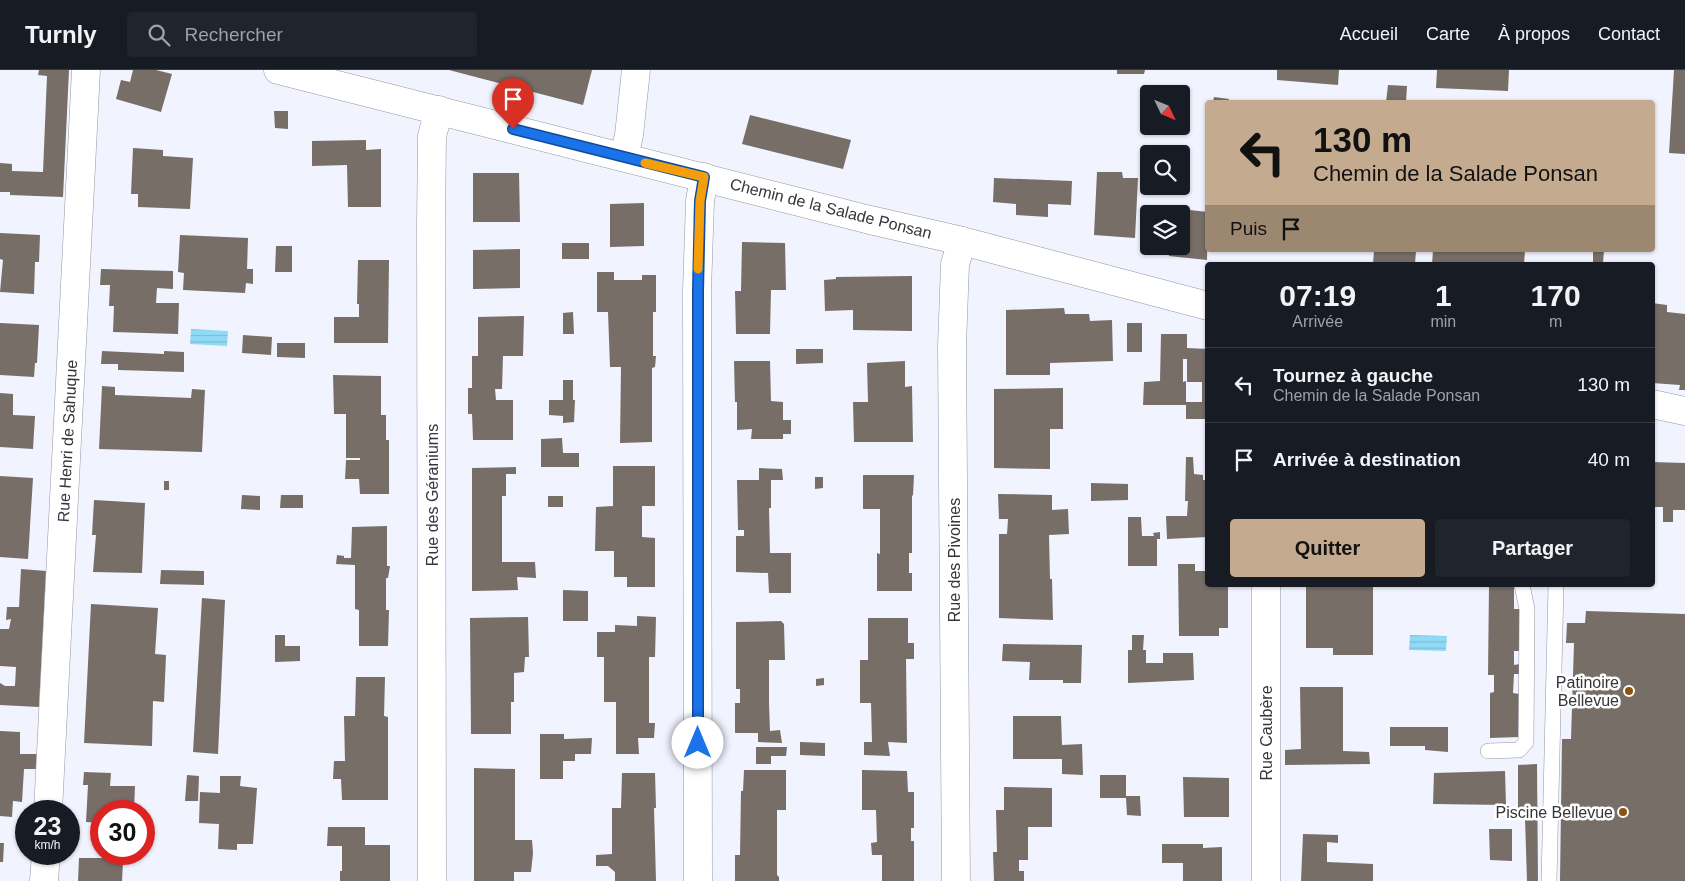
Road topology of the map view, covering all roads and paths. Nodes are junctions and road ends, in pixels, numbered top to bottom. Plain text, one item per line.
1 (86, 70) edge
2 (278, 70) edge
3 (636, 70) edge
4 (439, 110) junction
5 (624, 158) junction
6 (704, 177) junction
7 (962, 241) junction
8 (1205, 305) edge
9 (1655, 405) edge
10 (1685, 411) edge
11 (1266, 587) edge
12 (1522, 587) edge
13 (1556, 587) edge
14 (1488, 751) dead end
15 (49, 800) edge
16 (45, 865) edge
17 (44, 881) edge
18 (432, 881) edge
19 (698, 881) edge
20 (956, 881) edge
21 (1266, 881) edge
22 (1549, 881) edge

1 - 15 street, Rue Henri de Sahuque
2 - 4 street, Chemin de la Salade Ponsan
3 - 5 street
4 - 5 street, Chemin de la Salade Ponsan
4 - 18 street, Rue des Géraniums
5 - 6 street, Chemin de la Salade Ponsan
6 - 7 street, Chemin de la Salade Ponsan
6 - 19 street
7 - 8 street, Chemin de la Salade Ponsan
7 - 20 street, Rue des Pivoines
9 - 10 street
11 - 21 street, Rue Caubère
12 - 14 lane
13 - 22 lane
16 - 17 street

